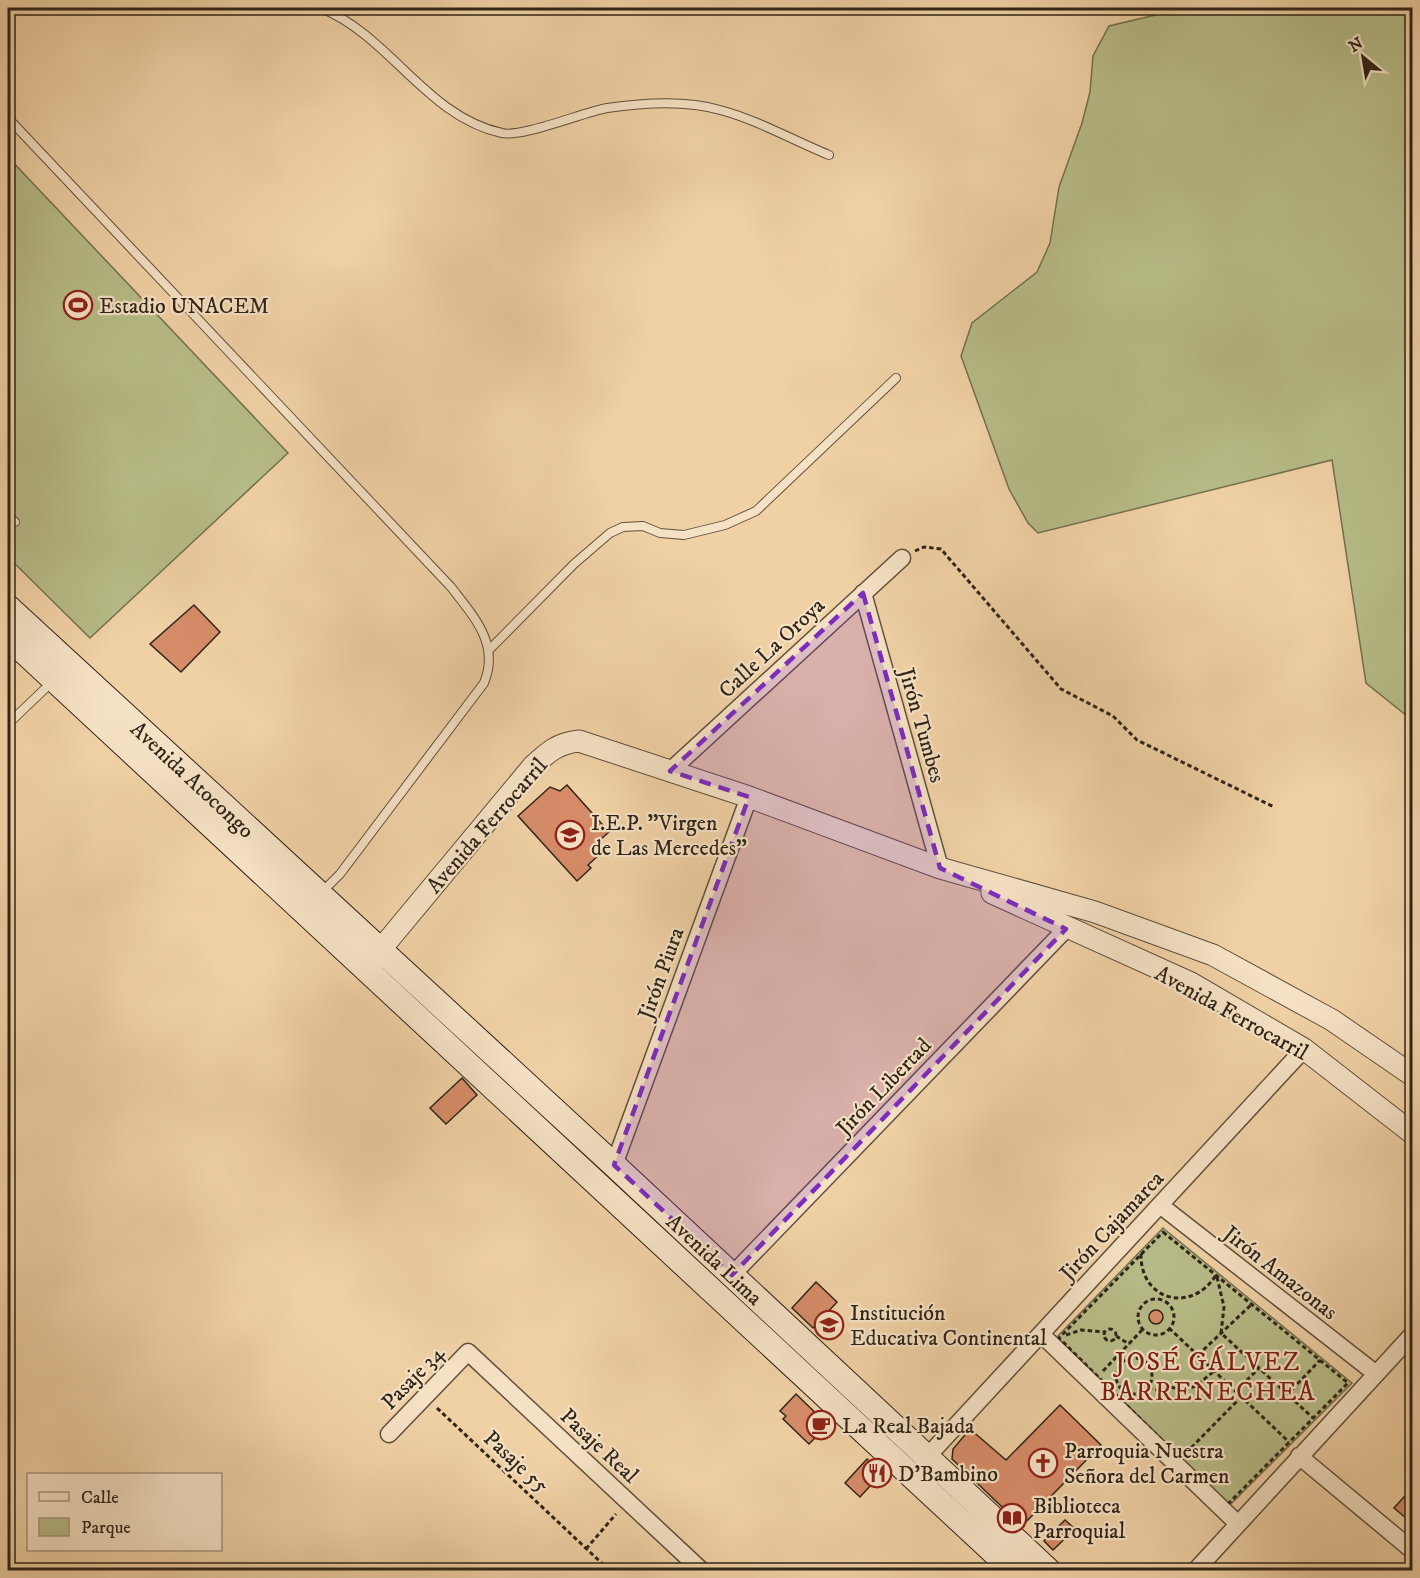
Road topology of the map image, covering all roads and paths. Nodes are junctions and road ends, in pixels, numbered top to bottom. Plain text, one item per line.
1 (321, 8) edge
2 (8, 118) edge
3 (829, 155) dead end
4 (896, 378) dead end
5 (8, 515) edge
6 (15, 522) dead end
7 (902, 558) joint
8 (863, 593) junction
9 (8, 607) edge
10 (15, 640) edge
11 (489, 650) junction
12 (62, 672) junction
13 (8, 723) edge
14 (670, 771) junction
15 (749, 797) junction
16 (1274, 807) dead end
17 (940, 868) junction
18 (319, 894) junction
19 (296, 905) junction
20 (1066, 929) junction
21 (372, 960) junction
22 (1304, 1049) junction
23 (1413, 1075) edge
24 (1413, 1133) edge
25 (614, 1164) junction
26 (1160, 1205) junction
27 (1141, 1254) junction
28 (732, 1275) junction
29 (1216, 1275) junction
30 (1174, 1298) junction
31 (1168, 1304) junction
32 (1252, 1304) junction
33 (1169, 1328) junction
34 (1143, 1329) junction
35 (1105, 1332) junction
36 (1221, 1333) junction
37 (1041, 1334) junction
38 (1413, 1335) edge
39 (1116, 1336) junction
40 (1059, 1338) junction
41 (1129, 1344) junction
42 (468, 1352) joint
43 (1198, 1355) junction
44 (1115, 1358) junction
45 (1320, 1360) junction
46 (1121, 1364) junction
47 (1259, 1368) junction
48 (1214, 1371) junction
49 (1375, 1373) junction
50 (1097, 1376) junction
51 (1148, 1388) junction
52 (1236, 1391) junction
53 (1166, 1392) junction
54 (1177, 1392) junction
55 (1338, 1393) dead end
56 (1287, 1395) junction
57 (425, 1396) junction
58 (1241, 1397) junction
59 (1313, 1418) dead end
60 (389, 1434) dead end
61 (1289, 1442) dead end
62 (1284, 1447) dead end
63 (1299, 1456) junction
64 (927, 1457) junction
65 (1180, 1459) junction
66 (628, 1502) junction
67 (1238, 1524) junction
68 (586, 1550) junction
69 (1413, 1550) edge
70 (609, 1570) edge
71 (701, 1570) edge
72 (1013, 1570) edge
73 (1048, 1570) edge
74 (1196, 1570) edge

1 - 3 lane
2 - 11 lane
4 - 11 lane
5 - 6 lane
7 - 8 street, Calle La Oroya
7 - 16 path
8 - 14 street, Calle La Oroya
8 - 17 street, Jirón Tumbes
9 - 10 main road, Avenida Atocongo
10 - 12 main road, Avenida Atocongo
11 - 18 lane
12 - 13 lane
12 - 18 main road, Avenida Atocongo
12 - 19 main road, Avenida Atocongo
14 - 15 street, Avenida Ferrocarril
14 - 21 street, Avenida Ferrocarril
15 - 17 street, Avenida Ferrocarril
15 - 25 street, Jirón Piura
17 - 20 street, Avenida Ferrocarril
17 - 23 street, Avenida Ferrocarril
18 - 19 lane
18 - 21 main road, Avenida Atocongo
19 - 21 main road, Avenida Atocongo
20 - 22 street, Avenida Ferrocarril
20 - 28 street, Jirón Libertad
21 - 25 main road, Avenida Lima
21 - 72 main road, Avenida Lima
22 - 24 street, Avenida Ferrocarril
22 - 26 street, Jirón Cajamarca
25 - 28 main road, Avenida Lima
26 - 37 street, Jirón Cajamarca
26 - 49 street, Jirón Amazonas
27 - 29 path
27 - 30 path
27 - 40 path
28 - 64 main road, Avenida Lima
29 - 30 path
29 - 32 path
29 - 36 path
30 - 31 path
31 - 33 path
31 - 34 path
32 - 36 path
32 - 45 path
33 - 34 path
33 - 43 path
34 - 41 path
35 - 39 path
35 - 39 path
35 - 40 path
36 - 43 path
36 - 47 path
37 - 40 path
37 - 64 street, Jirón Cajamarca
37 - 67 street
38 - 49 street
39 - 41 path
40 - 50 path
41 - 44 path
42 - 57 street, Pasaje 34
42 - 66 street, Pasaje Real
43 - 48 path
44 - 46 path
44 - 50 path
45 - 55 path
45 - 56 path
46 - 51 path
46 - 51 path
47 - 52 path
47 - 56 path
48 - 52 path
48 - 54 path
49 - 63 street
50 - 65 path
51 - 53 path
52 - 58 path
53 - 54 path
53 - 54 path
56 - 59 path
57 - 60 street, Pasaje 34
57 - 68 path, Pasaje 55
58 - 61 path
58 - 65 path
62 - 65 path
63 - 67 street
63 - 69 street
64 - 73 main road, Avenida Lima
66 - 68 path
66 - 71 street, Pasaje Real
67 - 74 street
68 - 70 path, Pasaje 55

